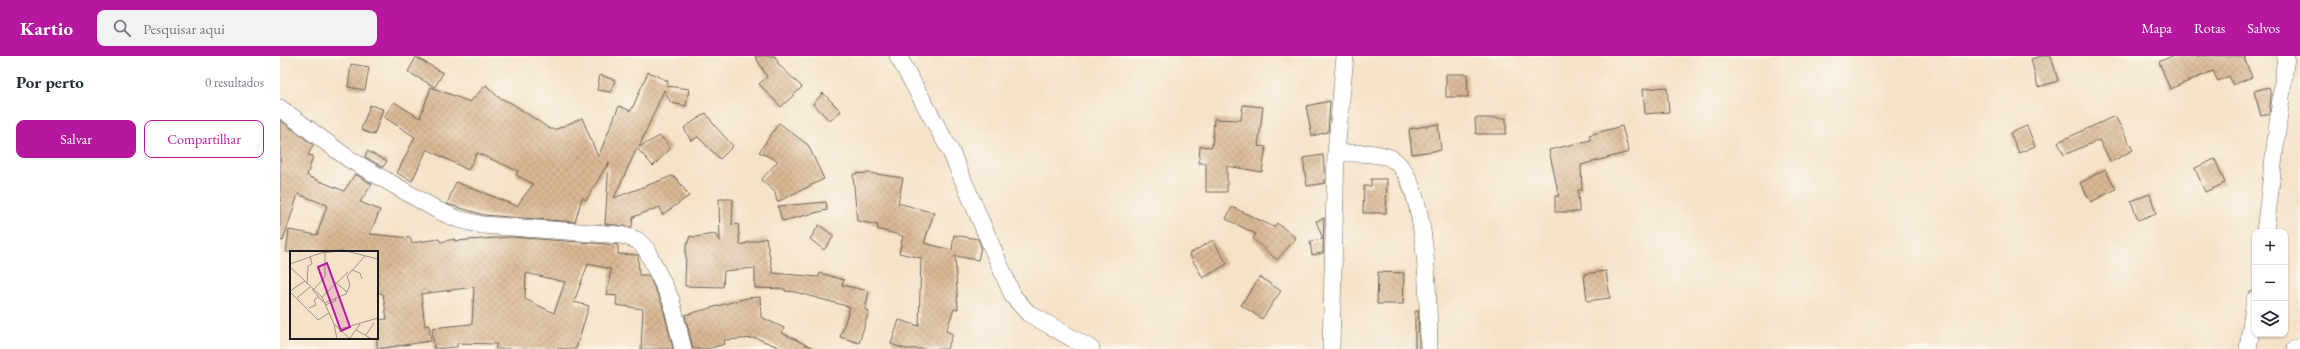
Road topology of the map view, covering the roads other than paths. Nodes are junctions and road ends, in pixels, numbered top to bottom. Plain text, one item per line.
1 (898, 56) edge
2 (1345, 56) edge
3 (2286, 56) edge
4 (280, 108) edge
5 (1336, 153) junction
6 (2265, 229) edge
7 (2255, 301) edge
8 (2300, 347) edge
9 (683, 349) edge
10 (1091, 349) edge
11 (1332, 349) edge
12 (1429, 349) edge
13 (2248, 349) edge
14 (2295, 349) edge

1 - 10 street
2 - 5 street
3 - 6 street
4 - 9 street
5 - 11 street
5 - 12 street
7 - 13 street
8 - 14 street

